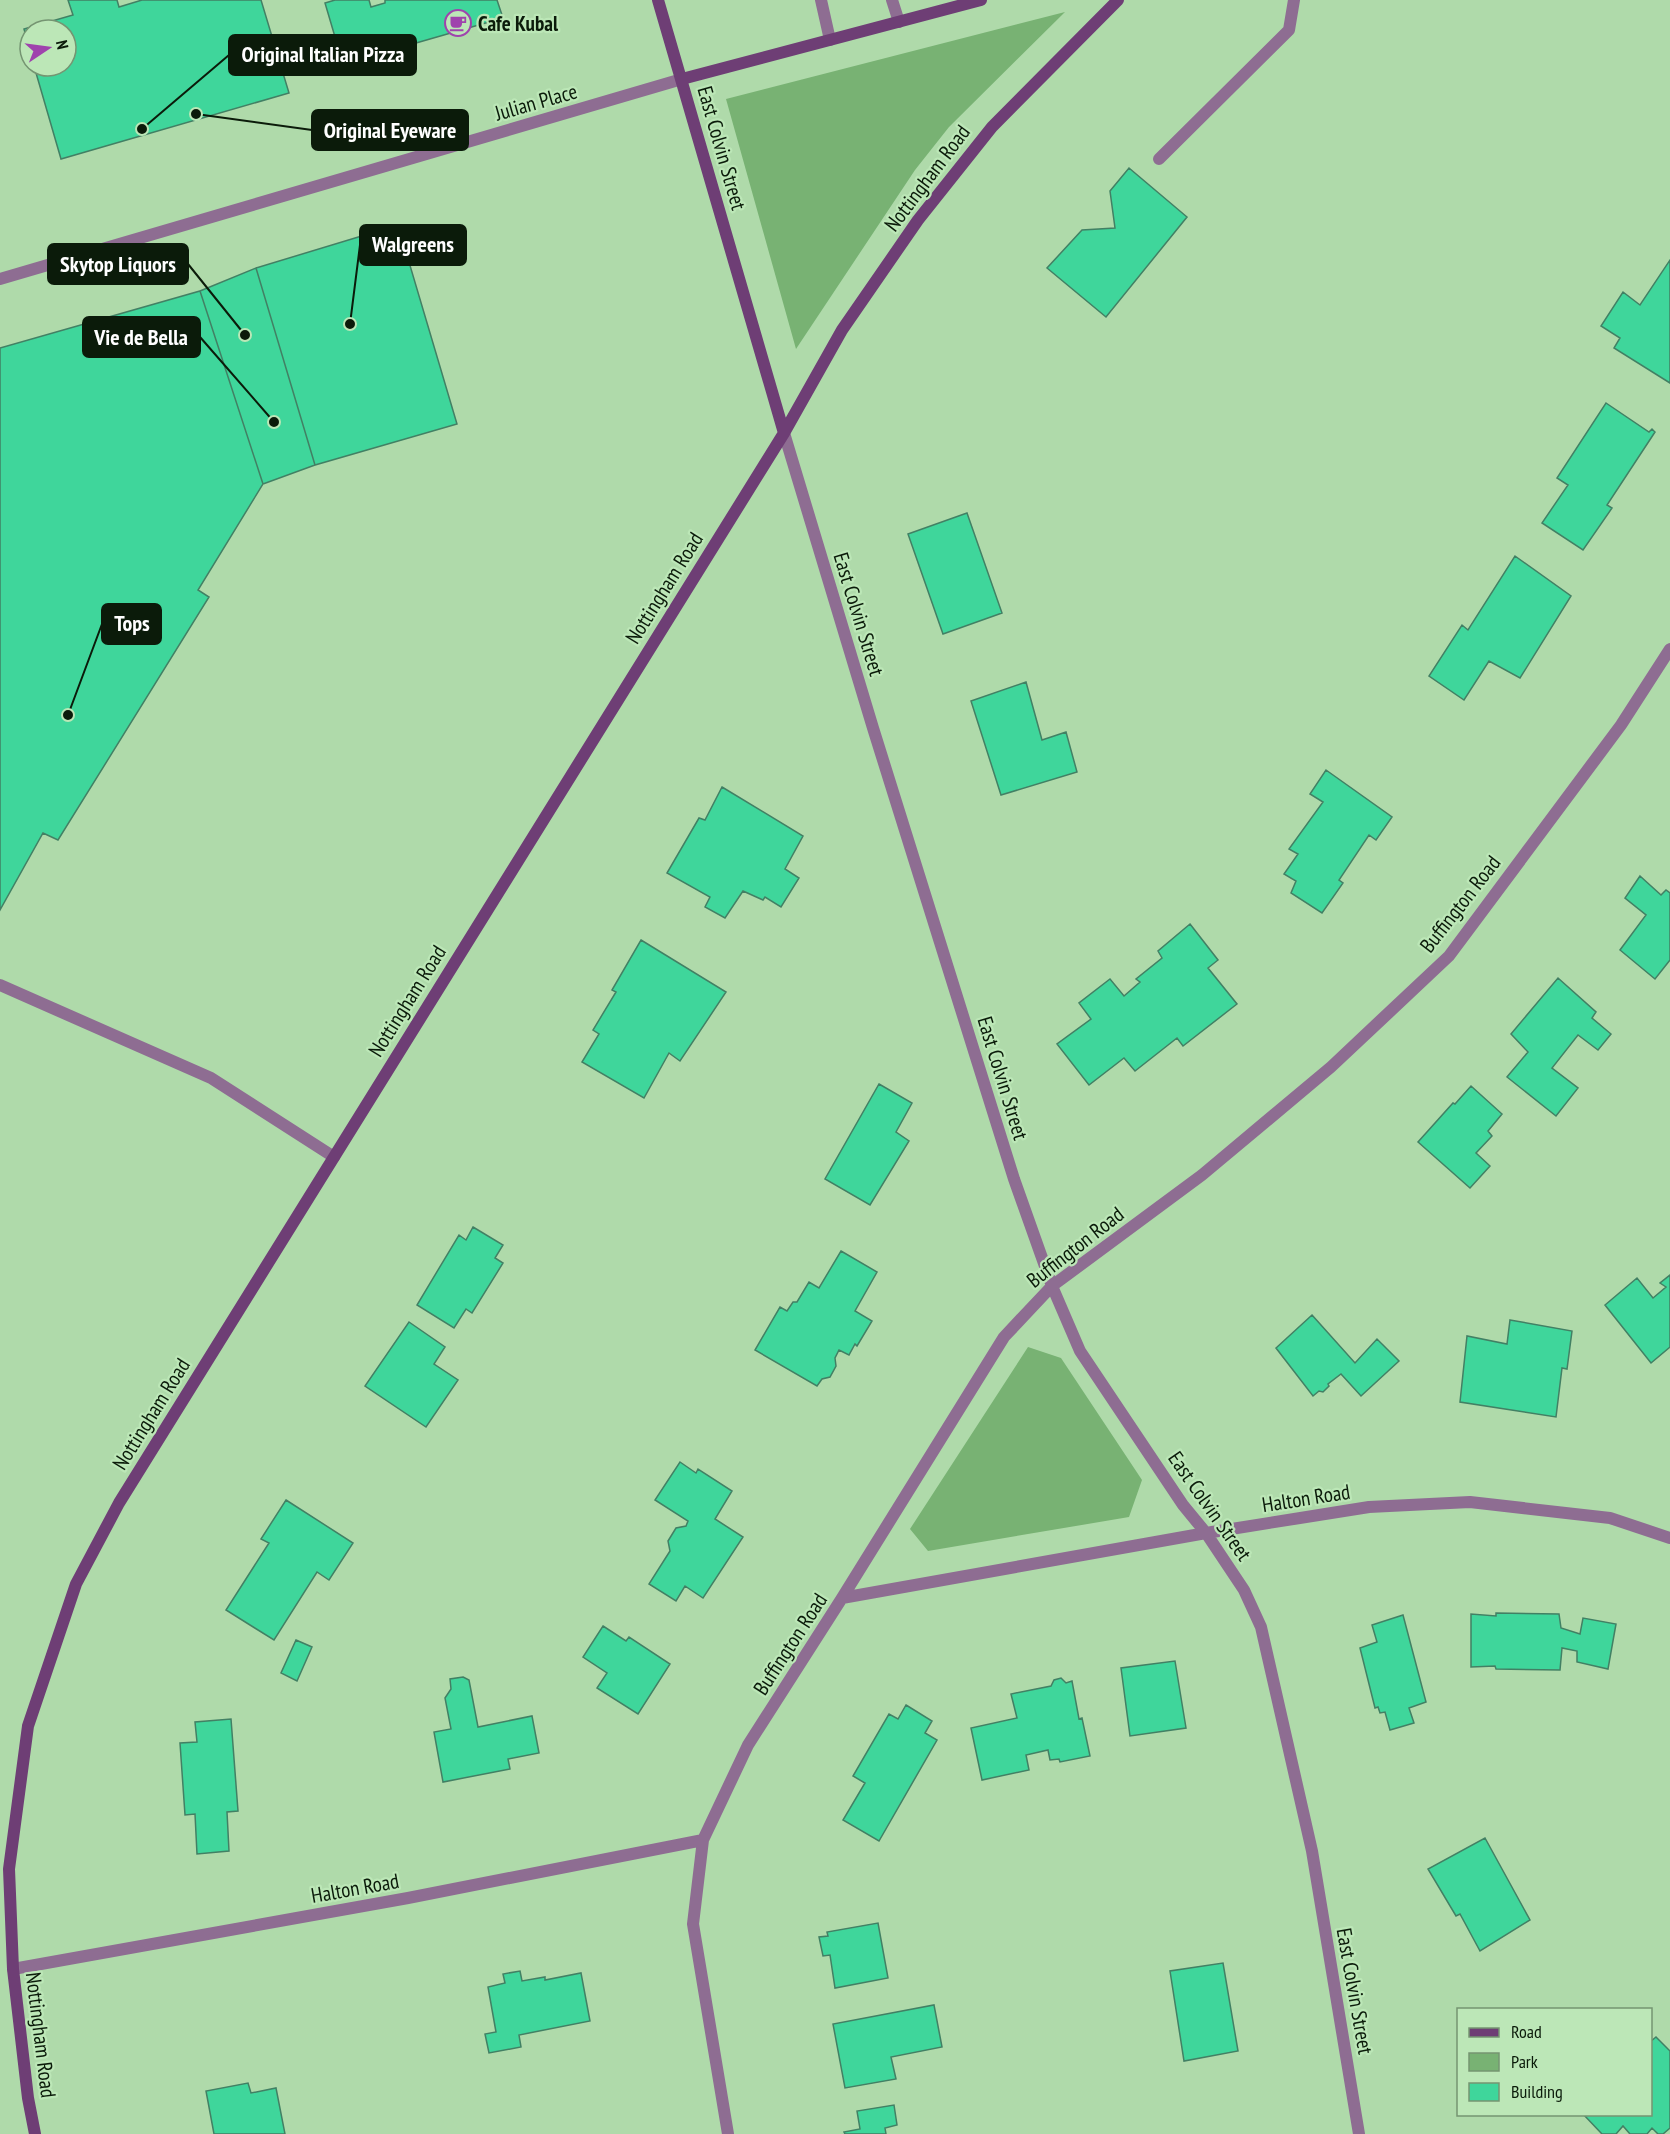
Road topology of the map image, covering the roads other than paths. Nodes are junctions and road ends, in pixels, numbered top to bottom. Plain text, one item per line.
1 (658, 0) edge
2 (821, 0) edge
3 (892, 0) edge
4 (981, 0) edge
5 (1118, 0) edge
6 (1294, 0) edge
7 (899, 22) junction
8 (830, 40) junction
9 (682, 79) junction
10 (1159, 159) dead end
11 (0, 279) edge
12 (784, 434) junction
13 (1670, 649) edge
14 (0, 985) edge
15 (334, 1156) junction
16 (1052, 1286) junction
17 (1206, 1533) junction
18 (1670, 1538) edge
19 (842, 1599) junction
20 (703, 1840) junction
21 (13, 1969) junction
22 (35, 2134) edge
23 (728, 2134) edge
24 (1359, 2134) edge

1 - 9 street, East Colvin Street
2 - 8 street
3 - 7 street
4 - 7 street, Julian Place
5 - 12 street, Nottingham Road
6 - 10 street
7 - 8 street, Julian Place
8 - 9 street, Julian Place
9 - 11 street, Julian Place
9 - 12 street, East Colvin Street
12 - 15 street, Nottingham Road
12 - 16 street, East Colvin Street
13 - 16 street, Buffington Road
14 - 15 street
15 - 21 street, Nottingham Road
16 - 17 street, East Colvin Street
16 - 19 street, Buffington Road
17 - 18 street, Halton Road
17 - 19 street, Halton Road
17 - 24 street, East Colvin Street
19 - 20 street, Buffington Road
20 - 21 street, Halton Road
20 - 23 street, Buffington Road
21 - 22 street, Nottingham Road

